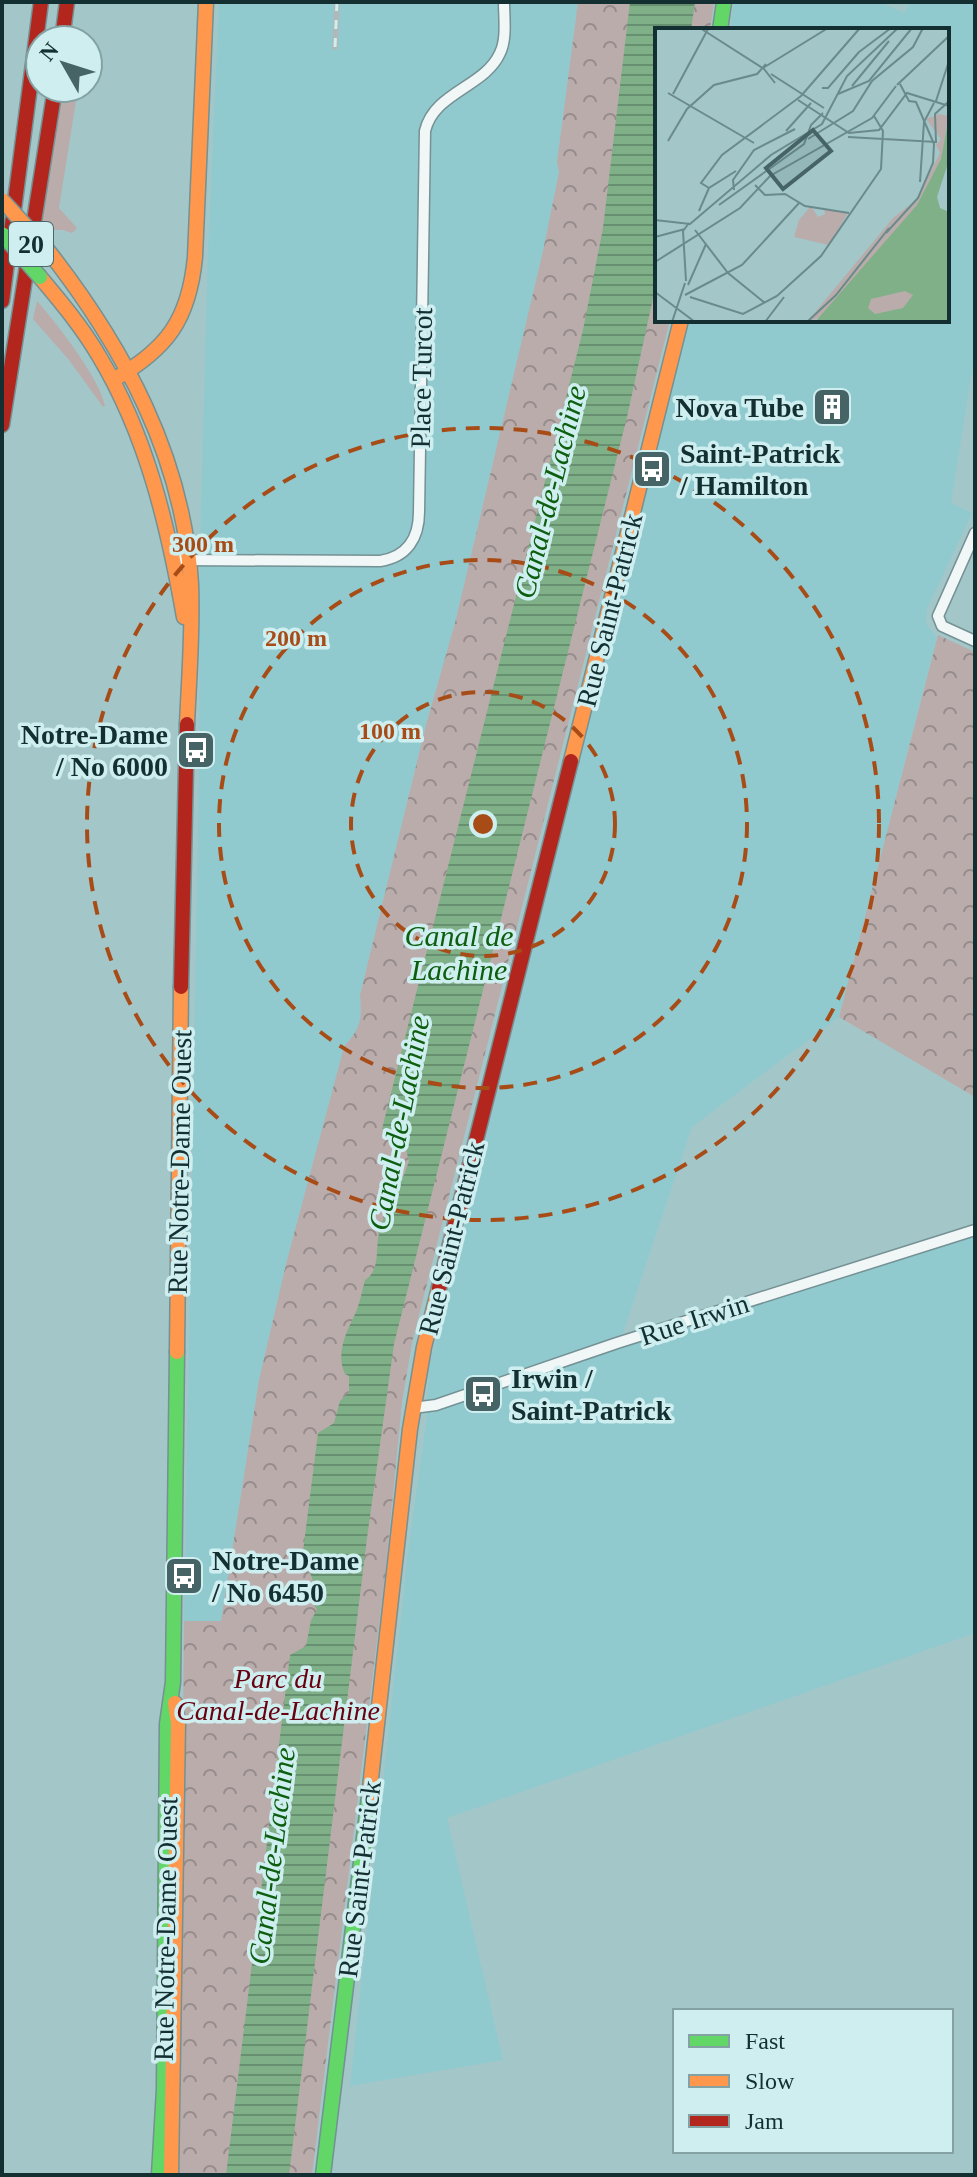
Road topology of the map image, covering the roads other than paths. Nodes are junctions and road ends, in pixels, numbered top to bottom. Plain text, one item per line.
1 (41, 2) edge
2 (67, 2) edge
3 (206, 2) edge
4 (504, 2) edge
5 (724, 2) edge
6 (64, 24) edge
7 (720, 28) edge
8 (52, 104) edge
9 (2, 200) edge
10 (2, 234) edge
11 (2, 301) edge
12 (680, 322) edge
13 (131, 371) junction
14 (113, 380) junction
15 (2, 425) edge
16 (975, 533) edge
17 (182, 560) junction
18 (975, 641) edge
19 (975, 1230) edge
20 (413, 1408) junction
21 (173, 1682) junction
22 (159, 2175) edge
23 (171, 2175) edge
24 (323, 2175) edge

1 - 11 main road
2 - 6 main road
3 - 13 main road
4 - 17 street, Place Turcot
5 - 7 main road
8 - 15 main road, 20
9 - 13 main road, Rue Notre-Dame Ouest, bridge
10 - 14 main road, Rue Notre-Dame Ouest, bridge
12 - 20 main road, Rue Saint-Patrick
13 - 14 main road
13 - 17 main road, Rue Notre-Dame Ouest
14 - 17 main road, Rue Notre-Dame Ouest
16 - 18 street
17 - 21 main road, Rue Notre-Dame Ouest
19 - 20 street, Rue Irwin
20 - 24 main road, Rue Saint-Patrick
21 - 22 main road, Rue Notre-Dame Ouest
21 - 23 main road, Rue Notre-Dame Ouest

